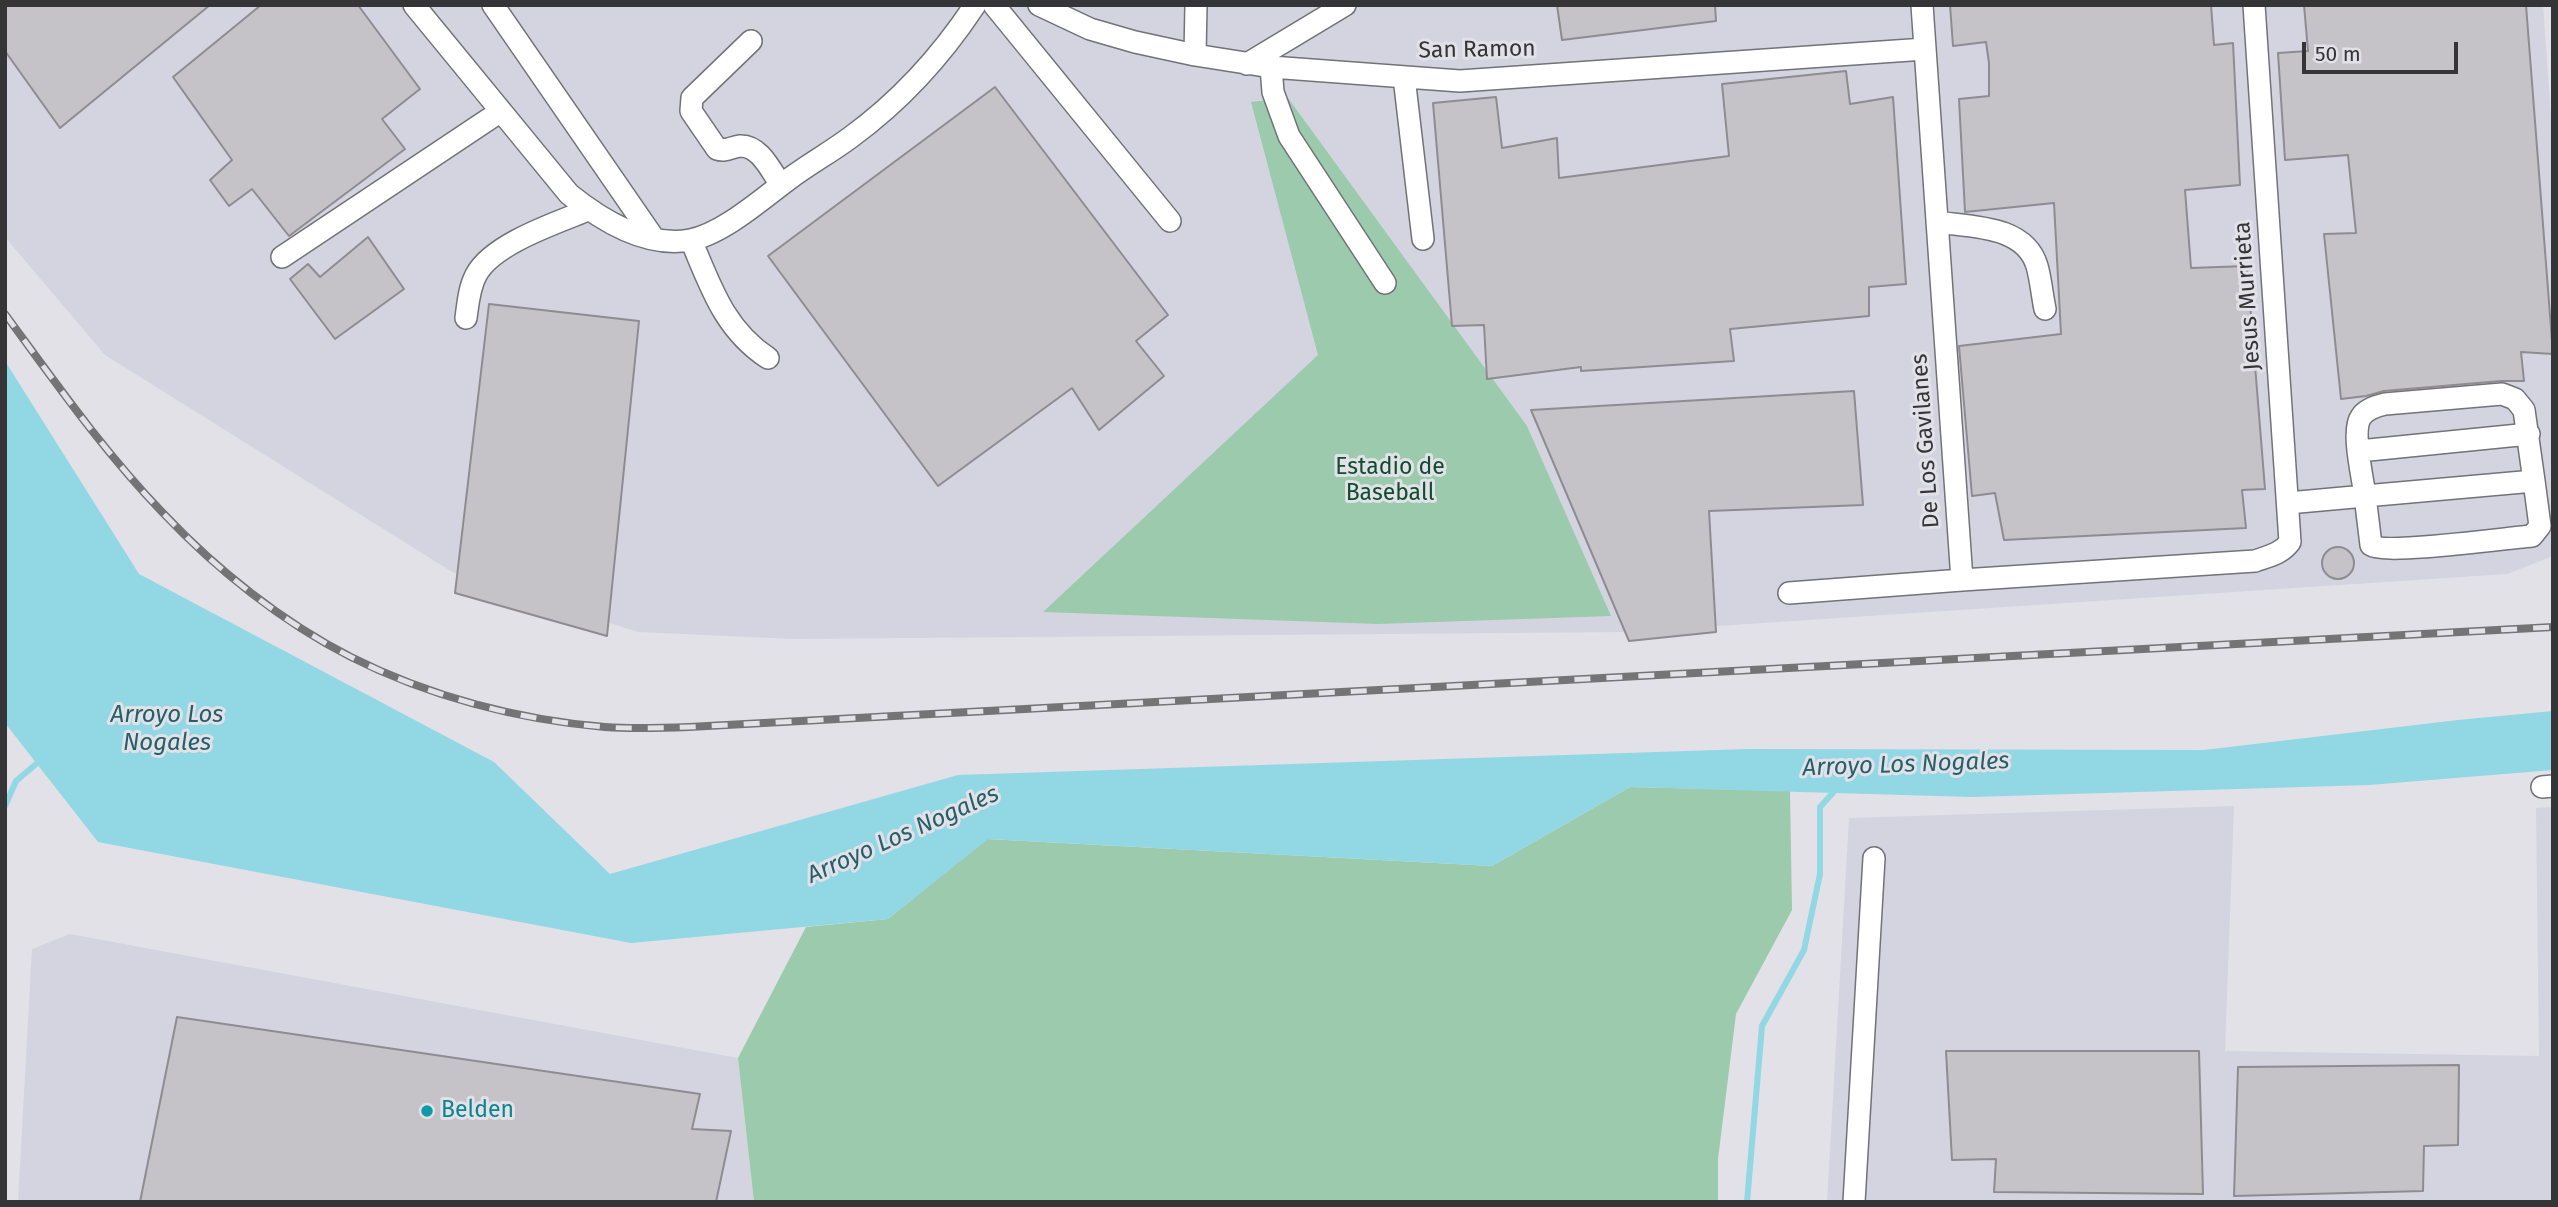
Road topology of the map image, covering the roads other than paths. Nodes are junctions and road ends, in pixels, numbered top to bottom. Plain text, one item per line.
1 (414, 5) edge
2 (492, 5) edge
3 (975, 5) edge
4 (994, 5) edge
5 (1039, 5) edge
6 (1196, 5) edge
7 (1345, 5) edge
8 (1922, 5) edge
9 (2254, 5) edge
10 (751, 41) dead end
11 (1925, 49) junction
12 (1195, 55) junction
13 (1247, 64) junction
14 (1271, 67) junction
15 (1404, 77) junction
16 (501, 111) junction
17 (781, 185) junction
18 (588, 210) junction
19 (1170, 221) dead end
20 (1937, 222) junction
21 (653, 237) junction
22 (1423, 239) dead end
23 (691, 240) junction
24 (282, 257) dead end
25 (1385, 284) dead end
26 (2045, 309) dead end
27 (466, 318) dead end
28 (768, 358) dead end
29 (2529, 434) junction
30 (2359, 451) junction
31 (2534, 481) junction
32 (2365, 496) junction
33 (2288, 503) junction
34 (1962, 580) junction
35 (1789, 593) dead end
36 (1874, 858) dead end
37 (1854, 1202) edge

1 - 16 lane
2 - 21 lane
3 - 17 lane
4 - 19 lane
5 - 12 lane, San Ramon
6 - 12 lane
7 - 13 lane
8 - 11 lane, De Los Gavilanes
9 - 33 lane, Jesus Murrieta
10 - 17 lane
11 - 15 lane, San Ramon
11 - 20 lane, De Los Gavilanes
12 - 13 lane, San Ramon
13 - 14 lane, San Ramon
14 - 15 lane, San Ramon
14 - 25 lane
15 - 22 lane
16 - 18 lane
16 - 24 lane
17 - 23 lane
18 - 21 lane
18 - 27 lane
20 - 26 lane
20 - 34 lane, De Los Gavilanes
21 - 23 lane
23 - 28 lane
29 - 30 lane
29 - 30 lane
29 - 31 lane
30 - 32 lane
31 - 32 lane
31 - 32 lane
32 - 33 lane
33 - 34 lane, Jesus Murrieta
34 - 35 lane
36 - 37 lane

